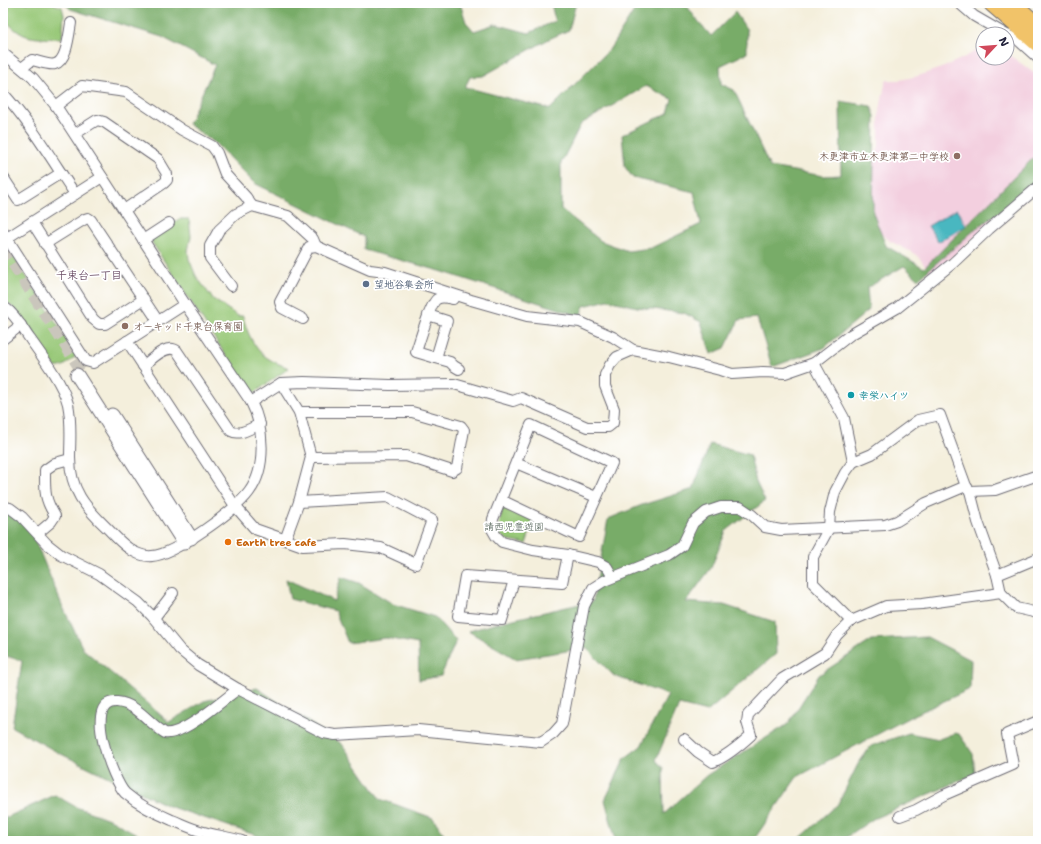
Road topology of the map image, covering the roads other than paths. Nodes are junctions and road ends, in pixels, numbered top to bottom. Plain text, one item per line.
1 (959, 3) edge
2 (992, 3) edge
3 (1012, 3) edge
4 (71, 23) dead end
5 (991, 26) edge
6 (1038, 27) edge
7 (1015, 39) edge
8 (1038, 43) edge
9 (3, 53) edge
10 (1038, 58) edge
11 (22, 68) junction
12 (3, 93) edge
13 (56, 106) junction
14 (75, 134) junction
15 (61, 173) junction
16 (3, 176) edge
17 (102, 177) junction
18 (1038, 187) edge
19 (75, 194) junction
20 (252, 206) junction
21 (124, 210) junction
22 (32, 222) junction
23 (169, 223) dead end
24 (5, 235) edge
25 (143, 240) junction
26 (45, 244) junction
27 (316, 246) junction
28 (231, 286) dead end
29 (144, 299) junction
30 (471, 300) junction
31 (185, 304) junction
32 (3, 306) edge
33 (428, 315) junction
34 (303, 318) dead end
35 (158, 321) junction
36 (21, 325) junction
37 (3, 339) edge
38 (127, 341) junction
39 (633, 350) junction
40 (436, 358) junction
41 (814, 363) junction
42 (143, 366) junction
43 (459, 369) dead end
44 (80, 373) tunnel mouth
45 (281, 383) junction
46 (251, 402) junction
47 (300, 412) junction
48 (260, 424) junction
49 (311, 457) junction
50 (70, 459) junction
51 (853, 462) junction
52 (516, 463) junction
53 (1038, 475) edge
54 (968, 488) junction
55 (596, 497) junction
56 (501, 500) junction
57 (299, 502) junction
58 (3, 506) edge
59 (235, 506) junction
60 (829, 528) junction
61 (38, 533) junction
62 (188, 540) junction
63 (285, 540) junction
64 (568, 555) junction
65 (1038, 558) edge
66 (997, 575) junction
67 (613, 577) junction
68 (514, 580) junction
69 (173, 593) dead end
70 (1001, 593) junction
71 (1038, 612) edge
72 (154, 618) junction
73 (851, 621) junction
74 (238, 689) junction
75 (1038, 721) edge
76 (684, 739) dead end
77 (900, 816) dead end
78 (242, 841) edge

1 - 5 street
2 - 8 highway
3 - 6 highway
4 - 11 street
7 - 10 street
9 - 11 street
11 - 13 street
12 - 15 street
13 - 14 street
13 - 20 street
14 - 17 street
14 - 21 street
15 - 16 street
15 - 19 street
17 - 19 street
17 - 21 street
18 - 41 street
19 - 22 street
20 - 27 street
20 - 28 street
21 - 25 street
22 - 24 street
22 - 26 street
23 - 25 street
24 - 38 street
25 - 31 street
26 - 29 street
26 - 29 street
27 - 30 street
27 - 34 street
29 - 35 street
30 - 33 street
30 - 39 street
31 - 35 street
31 - 46 street
32 - 36 street
33 - 40 street
33 - 40 street
35 - 38 street
36 - 37 street
36 - 50 street
38 - 42 street
39 - 41 street
39 - 45 street
40 - 43 street
41 - 51 street
42 - 48 street
42 - 59 street
44 - 62 street
45 - 46 street
45 - 47 street
46 - 48 street
47 - 49 street
47 - 49 street
48 - 59 street
49 - 57 street
50 - 61 street
50 - 62 street
51 - 54 street
51 - 60 street
52 - 55 street
52 - 55 street
52 - 56 street
53 - 54 street
54 - 60 street
54 - 66 street
55 - 56 street
56 - 64 street
57 - 63 street
57 - 63 street
58 - 61 street
59 - 62 street
59 - 63 street
60 - 67 street
60 - 73 street
61 - 72 street
64 - 67 street
64 - 68 street
65 - 66 street
66 - 70 street
67 - 74 street
68 - 68 street
69 - 72 street
70 - 71 street
70 - 73 street
72 - 74 street
73 - 76 street
74 - 78 street
75 - 77 street

